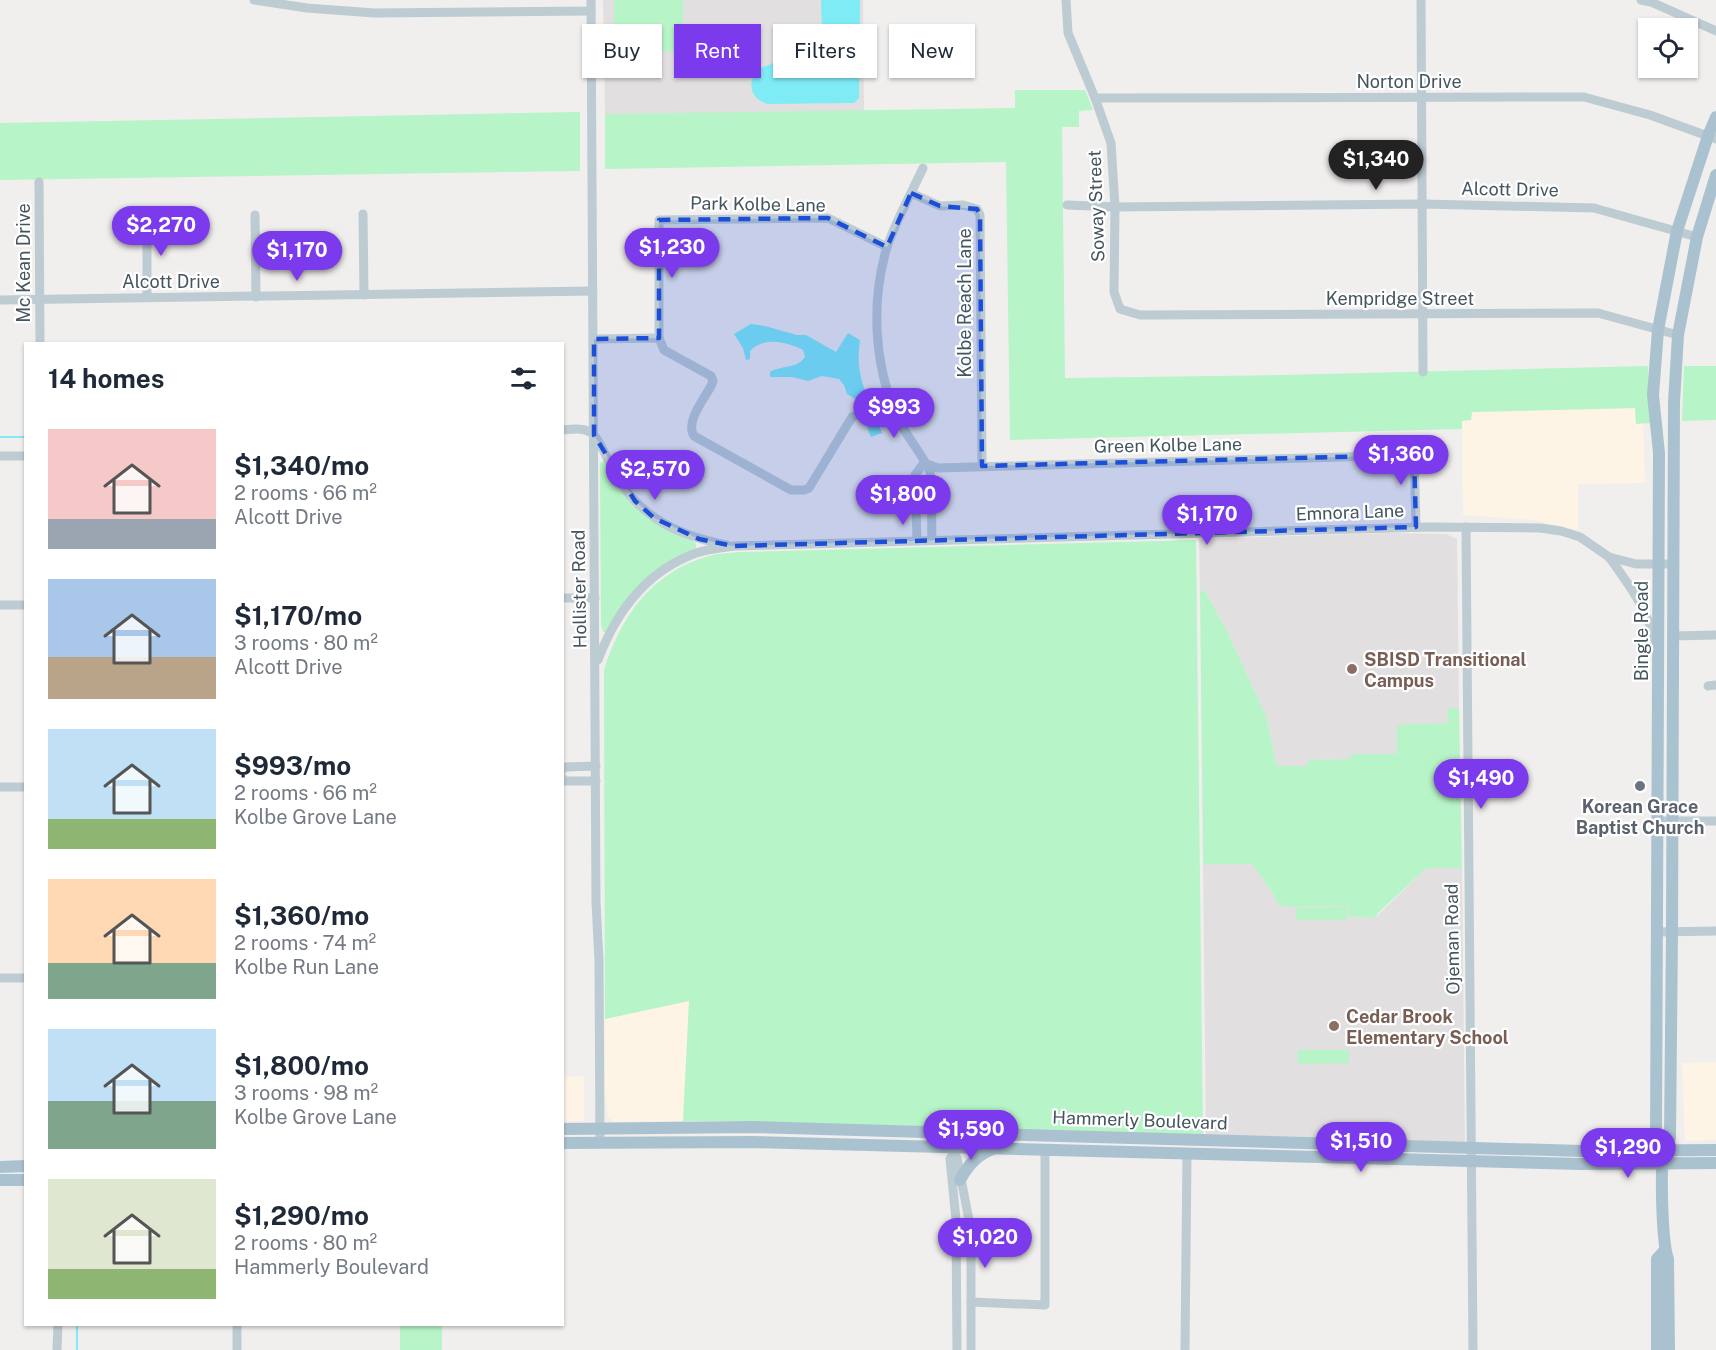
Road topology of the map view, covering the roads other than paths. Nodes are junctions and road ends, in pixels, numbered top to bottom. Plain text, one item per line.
1 (254, 0) edge
2 (591, 0) edge
3 (1066, 0) edge
4 (1421, 0) edge
5 (1641, 0) edge
6 (591, 11) junction
7 (1716, 31) edge
8 (1095, 98) junction
9 (1423, 98) junction
10 (1716, 117) edge
11 (1712, 138) edge
12 (923, 168) dead end
13 (1716, 175) edge
14 (39, 182) dead end
15 (911, 193) junction
16 (1423, 204) junction
17 (1068, 205) dead end
18 (1115, 207) junction
19 (363, 214) dead end
20 (255, 215) dead end
21 (147, 217) dead end
22 (1677, 231) junction
23 (1697, 237) junction
24 (887, 247) junction
25 (593, 291) junction
26 (364, 295) junction
27 (147, 297) junction
28 (256, 297) junction
29 (39, 299) junction
30 (0, 300) edge
31 (1120, 309) joint
32 (1422, 314) junction
33 (1658, 330) junction
34 (1678, 335) junction
35 (659, 338) junction
36 (594, 339) junction
37 (40, 342) edge
38 (1423, 372) dead end
39 (891, 402) junction
40 (564, 430) edge
41 (594, 435) junction
42 (1673, 452) junction
43 (1659, 453) junction
44 (0, 456) edge
45 (24, 456) edge
46 (924, 463) junction
47 (982, 466) junction
48 (1416, 527) junction
49 (1466, 527) junction
50 (932, 540) junction
51 (917, 541) junction
52 (733, 546) junction
53 (1609, 557) junction
54 (1659, 564) junction
55 (1673, 564) junction
56 (564, 598) edge
57 (596, 598) junction
58 (0, 605) edge
59 (24, 605) edge
60 (1716, 635) edge
61 (1673, 636) junction
62 (1659, 657) junction
63 (596, 665) junction
64 (1659, 708) junction
65 (1672, 708) junction
66 (596, 766) junction
67 (564, 768) edge
68 (564, 780) edge
69 (596, 781) junction
70 (0, 787) edge
71 (24, 787) edge
72 (1716, 820) edge
73 (1657, 821) junction
74 (1672, 822) junction
75 (1672, 931) junction
76 (1716, 931) edge
77 (1656, 932) junction
78 (0, 978) edge
79 (24, 978) edge
80 (1671, 1031) junction
81 (1656, 1032) junction
82 (600, 1128) junction
83 (564, 1129) edge
84 (953, 1134) junction
85 (1136, 1138) junction
86 (600, 1142) junction
87 (564, 1143) edge
88 (1472, 1147) junction
89 (995, 1148) junction
90 (1045, 1149) junction
91 (953, 1150) junction
92 (1300, 1150) junction
93 (1716, 1150) edge
94 (1135, 1152) junction
95 (1187, 1154) junction
96 (1664, 1157) junction
97 (1472, 1161) junction
98 (1716, 1163) edge
99 (24, 1166) edge
100 (0, 1167) edge
101 (0, 1180) edge
102 (24, 1180) edge
103 (960, 1180) junction
104 (1663, 1296) junction
105 (971, 1302) junction
106 (58, 1326) edge
107 (237, 1326) edge
108 (57, 1350) edge
109 (237, 1350) edge
110 (957, 1350) edge
111 (971, 1350) edge
112 (1185, 1350) edge
113 (1473, 1350) edge
114 (1657, 1350) edge
115 (1669, 1350) edge

1 - 6 street
2 - 6 street, Hollister Road
3 - 8 street, Soway Street
4 - 9 street
5 - 7 street
6 - 25 street, Hollister Road
8 - 9 street, Norton Drive
8 - 18 street, Soway Street
9 - 11 street, Norton Drive
9 - 16 street
10 - 11 main road, Bingle Road
11 - 22 main road, Bingle Road
12 - 15 street
13 - 23 main road, Bingle Road
14 - 29 street, Mc Kean Drive
15 - 24 street
15 - 47 street, Kolbe Reach Lane
16 - 18 street, Alcott Drive
16 - 22 street, Alcott Drive
16 - 32 street
17 - 18 street, Alcott Drive
18 - 31 street, Soway Street
19 - 26 street
20 - 28 street
21 - 27 street
22 - 23 street, Alcott Drive
22 - 33 main road, Bingle Road
23 - 34 main road, Bingle Road
24 - 35 street, Park Kolbe Lane
24 - 39 street
25 - 26 street, Alcott Drive
25 - 36 street, Hollister Road
26 - 28 street, Alcott Drive
27 - 28 street, Alcott Drive
27 - 29 street, Alcott Drive
29 - 30 street, Alcott Drive
29 - 37 street, Mc Kean Drive
31 - 32 street, Kempridge Street
32 - 33 street, Kempridge Street
32 - 38 street
33 - 34 street, Kempridge Street
33 - 43 main road, Bingle Road
34 - 42 main road, Bingle Road
35 - 36 street
35 - 39 street
36 - 41 street, Hollister Road
39 - 46 street
40 - 41 street
41 - 52 street, Emnora Lane
41 - 57 street, Hollister Road
42 - 43 main road
42 - 55 main road, Bingle Road
43 - 54 main road, Bingle Road
44 - 45 street
46 - 47 street, Green Kolbe Lane
46 - 50 street
46 - 51 street
47 - 48 street, Green Kolbe Lane
48 - 49 street, Emnora Lane
48 - 50 street, Emnora Lane
49 - 53 street, Emnora Lane
49 - 88 street, Ojeman Road
50 - 51 street, Emnora Lane
51 - 52 street, Emnora Lane
52 - 63 street, Emnora Lane
53 - 54 street, Emnora Lane
53 - 62 street
54 - 55 street, Emnora Lane
54 - 62 main road, Bingle Road
55 - 61 main road, Bingle Road
56 - 57 street
57 - 63 street, Hollister Road
58 - 59 street
60 - 61 street
61 - 65 main road, Bingle Road
62 - 64 main road, Bingle Road
63 - 66 street, Hollister Road
64 - 65 main road
64 - 73 main road, Bingle Road
65 - 74 main road, Bingle Road
66 - 67 street
66 - 69 street, Hollister Road
68 - 69 street
69 - 82 street, Hollister Road
70 - 71 street
72 - 74 street
73 - 74 street
73 - 77 main road, Bingle Road
74 - 75 main road, Bingle Road
75 - 76 street
75 - 77 street
75 - 80 main road, Bingle Road
77 - 81 main road, Bingle Road
78 - 79 street
80 - 81 main road
80 - 96 main road, Bingle Road
81 - 96 main road, Bingle Road
82 - 83 main road, Hammerly Boulevard
82 - 84 main road, Hammerly Boulevard
82 - 86 street, Hollister Road
84 - 85 main road, Hammerly Boulevard
84 - 91 street
85 - 92 main road, Hammerly Boulevard
85 - 94 main road
86 - 87 main road, Hammerly Boulevard
86 - 91 main road, Hammerly Boulevard
88 - 92 main road, Hammerly Boulevard
88 - 96 main road, Hammerly Boulevard
88 - 97 street, Ojeman Road
89 - 90 main road, Hammerly Boulevard
89 - 91 main road, Hammerly Boulevard
89 - 103 main road
90 - 94 main road, Hammerly Boulevard
90 - 105 street
91 - 103 street
91 - 110 street
92 - 95 main road, Hammerly Boulevard
92 - 97 main road, Hammerly Boulevard
93 - 96 main road, Hammerly Boulevard
94 - 95 main road, Hammerly Boulevard
95 - 112 street
96 - 97 main road, Hammerly Boulevard
96 - 98 main road, Hammerly Boulevard
96 - 104 main road, Bingle Road
97 - 113 street, Ojeman Road
99 - 100 main road
101 - 102 main road
103 - 105 street
104 - 114 main road, Bingle Road
104 - 115 main road, Bingle Road
105 - 111 street
106 - 108 street
107 - 109 street

